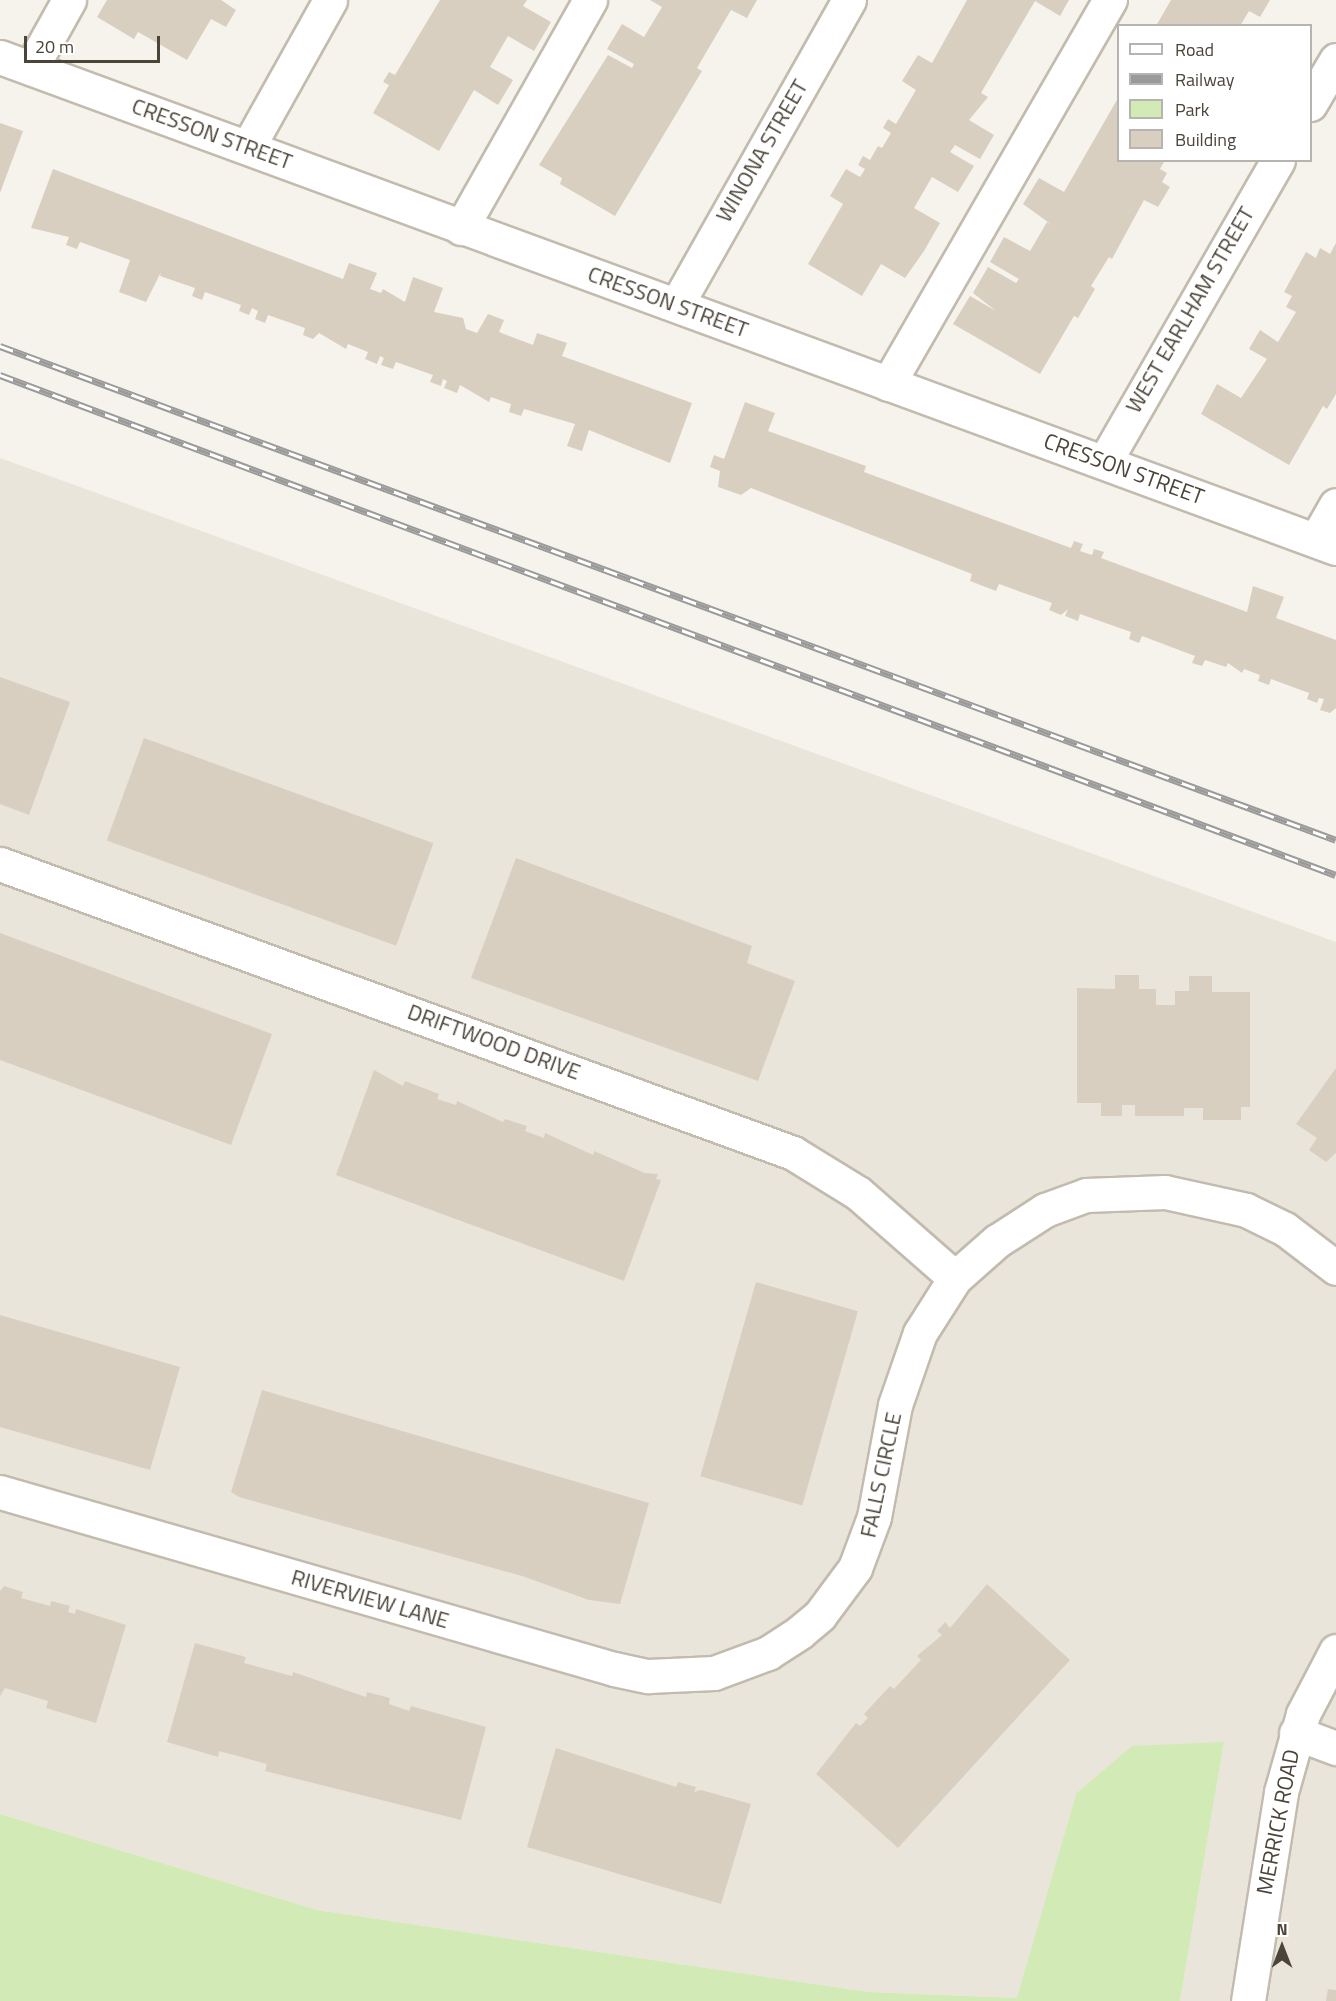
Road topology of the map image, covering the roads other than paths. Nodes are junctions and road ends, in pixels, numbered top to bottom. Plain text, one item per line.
1 (69, 0) edge
2 (330, 0) edge
3 (590, 0) edge
4 (849, 0) edge
5 (1110, 0) edge
6 (0, 57) edge
7 (1336, 60) edge
8 (31, 68) junction
9 (1312, 102) edge
10 (248, 147) junction
11 (1277, 162) edge
12 (461, 228) junction
13 (677, 304) junction
14 (888, 384) junction
15 (1105, 461) junction
16 (1336, 505) edge
17 (1326, 544) edge
18 (0, 864) edge
19 (1336, 1268) edge
20 (955, 1278) junction
21 (0, 1492) edge
22 (1336, 1651) edge
23 (742, 1664) joint
24 (1296, 1733) junction
25 (1336, 1748) edge
26 (1248, 2001) edge

1 - 8 street
2 - 10 street
3 - 12 street
4 - 13 street, WINONA STREET
5 - 14 street
6 - 8 street, CRESSON STREET
7 - 9 street
8 - 10 street, CRESSON STREET
10 - 12 street, CRESSON STREET
11 - 15 street, WEST EARLHAM STREET
12 - 13 street, CRESSON STREET
13 - 14 street, CRESSON STREET
14 - 15 street, CRESSON STREET
15 - 17 street, CRESSON STREET
16 - 17 street
18 - 20 street, DRIFTWOOD DRIVE
19 - 20 street
20 - 23 street, FALLS CIRCLE
21 - 23 street, RIVERVIEW LANE
22 - 24 street, MERRICK ROAD
24 - 25 street
24 - 26 street, MERRICK ROAD

